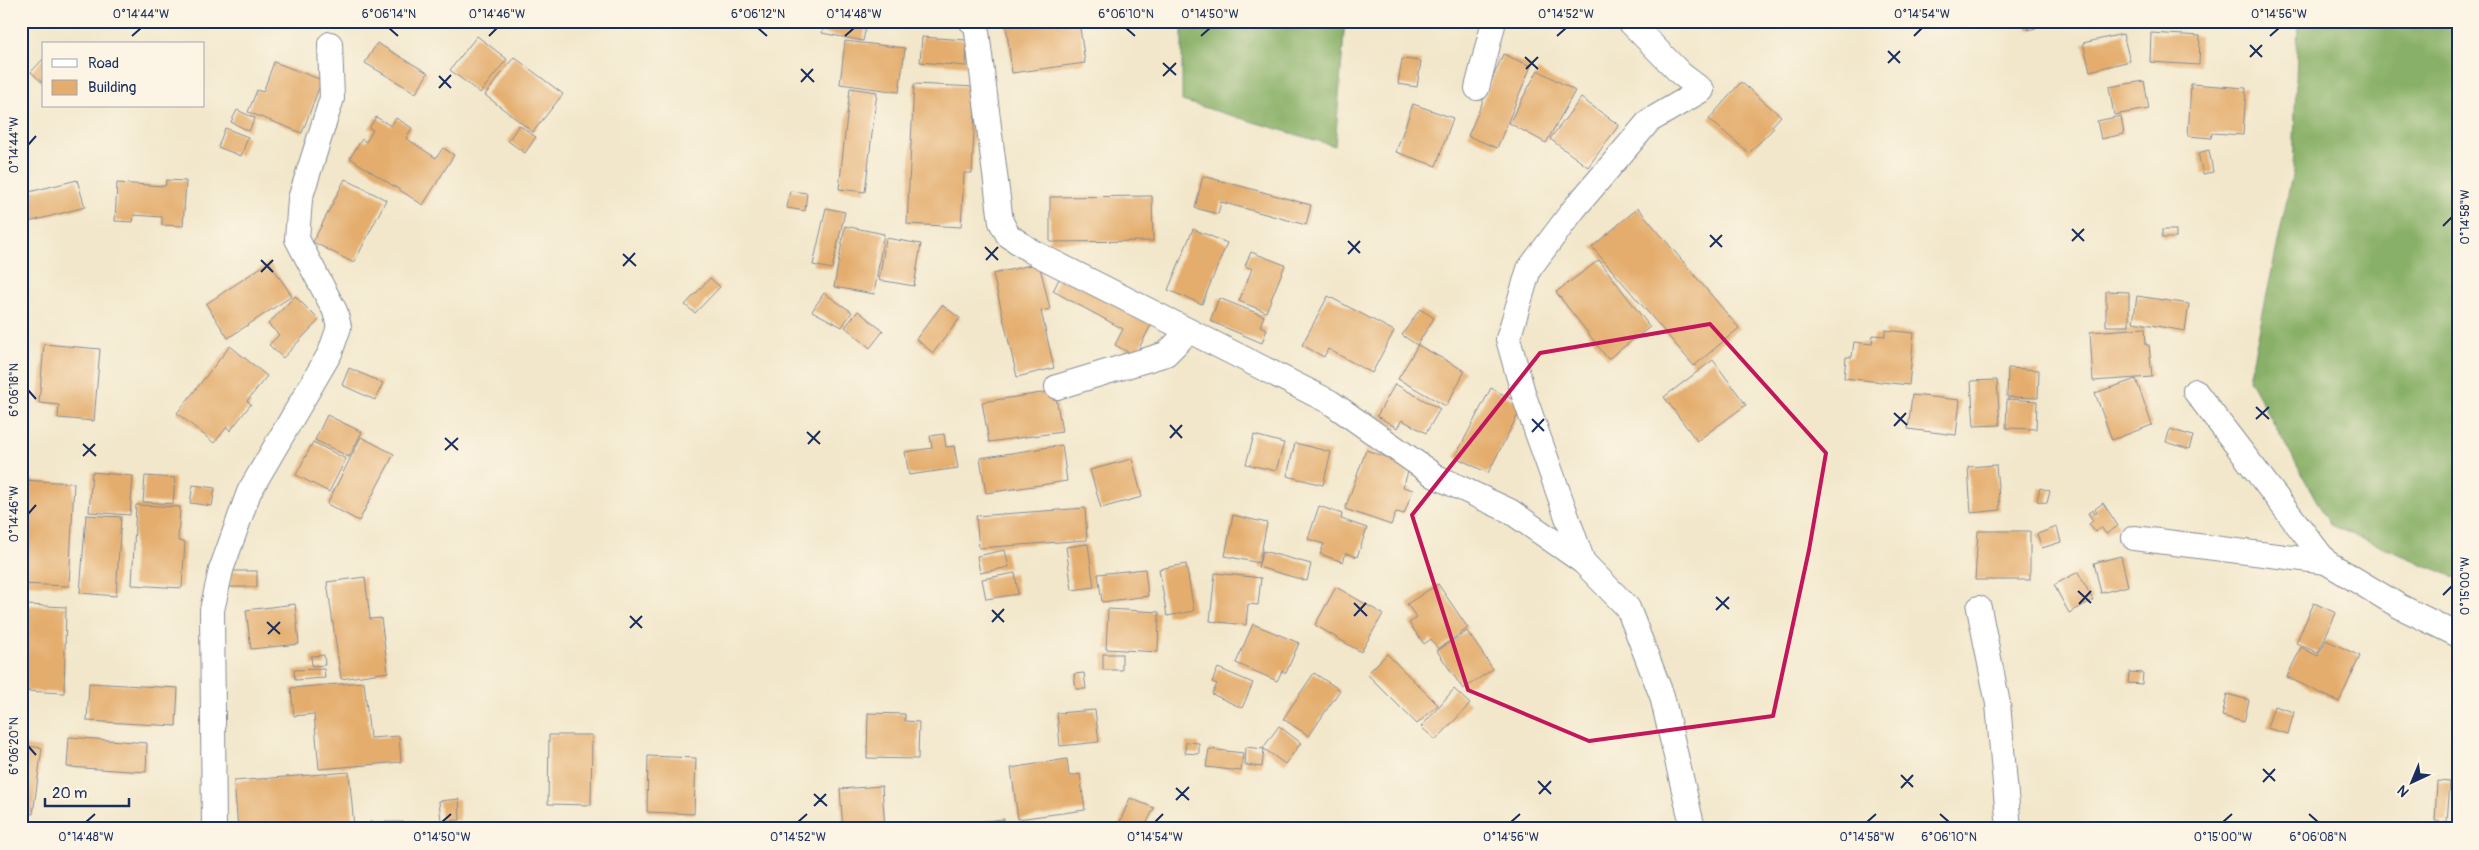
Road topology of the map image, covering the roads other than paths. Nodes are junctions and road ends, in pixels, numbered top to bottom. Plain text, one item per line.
1 (971, 21) edge
2 (1494, 21) edge
3 (1629, 21) edge
4 (330, 44) dead end
5 (1477, 88) dead end
6 (1189, 331) junction
7 (1057, 387) dead end
8 (2195, 391) dead end
9 (2134, 538) dead end
10 (1584, 562) junction
11 (2326, 562) junction
12 (1979, 608) dead end
13 (2458, 635) edge
14 (214, 829) edge
15 (1692, 829) edge
16 (2009, 829) edge

1 - 6 street
2 - 5 street
3 - 10 street
4 - 14 street
6 - 7 street
6 - 10 street
8 - 11 street
9 - 11 street
10 - 15 street
11 - 13 street
12 - 16 street

